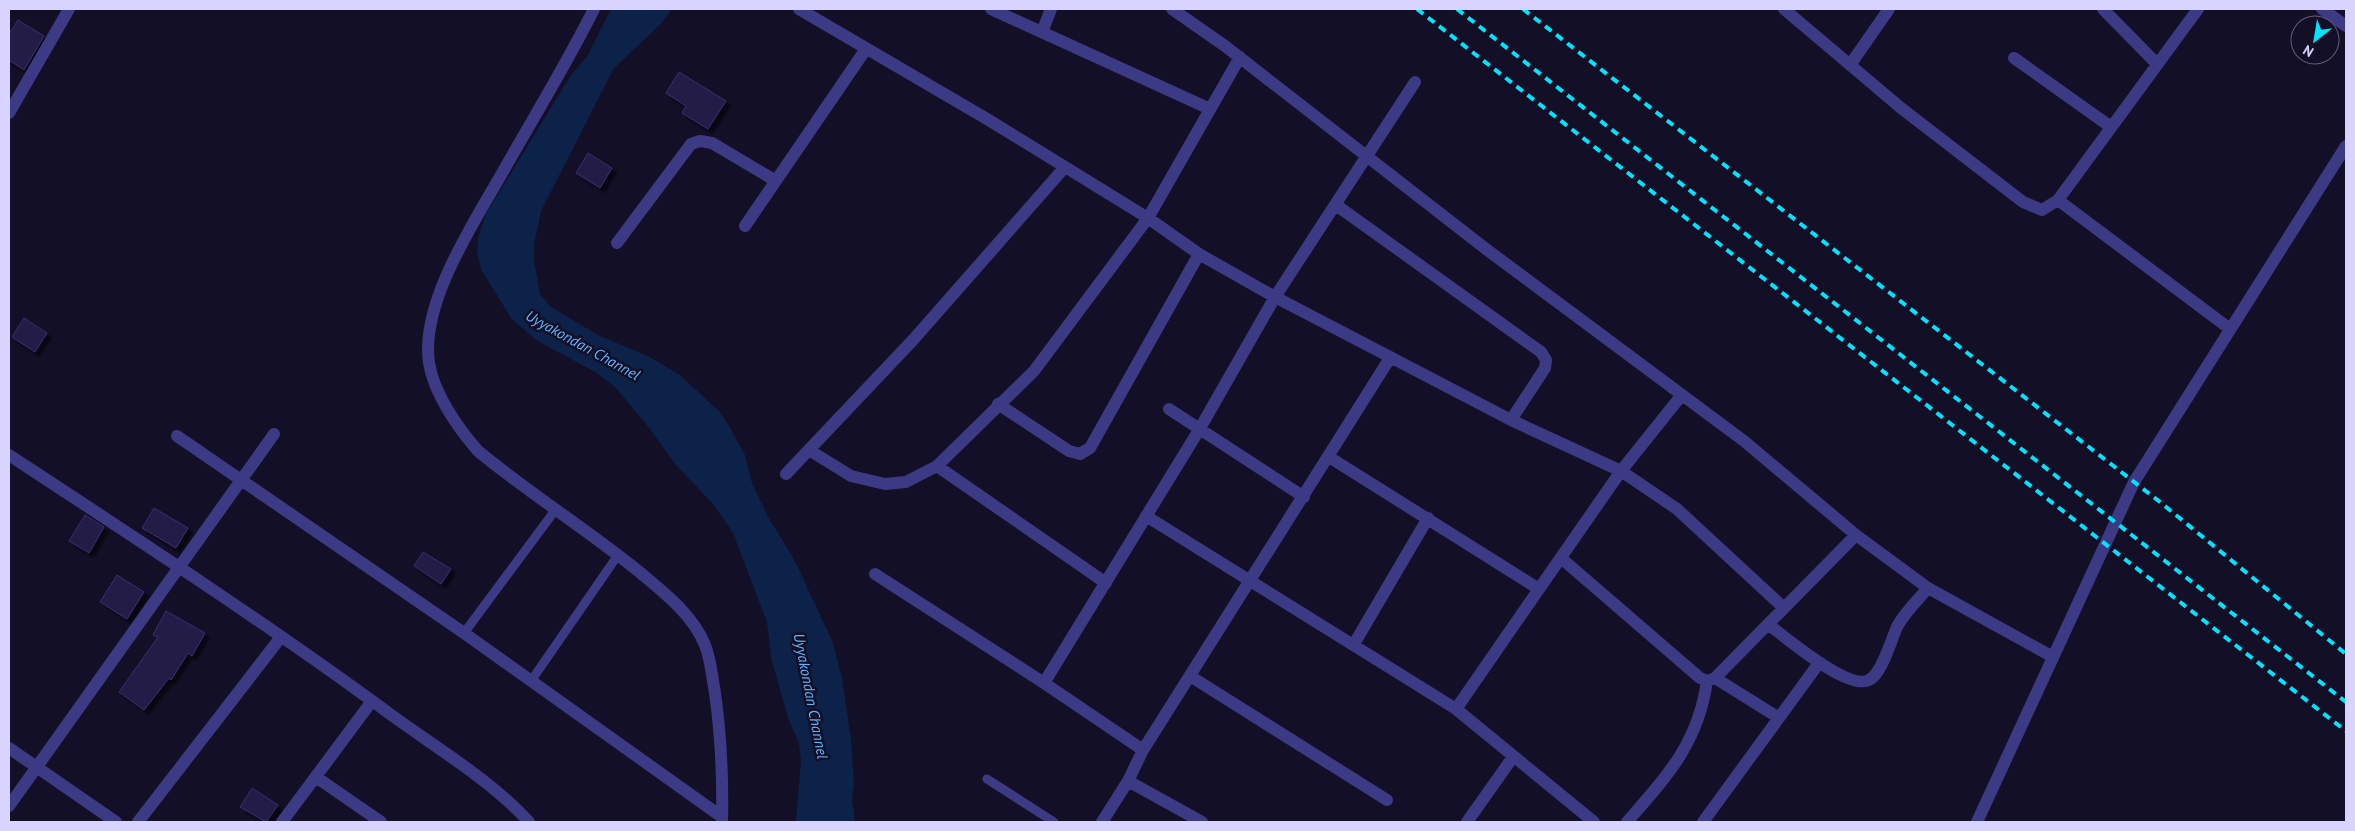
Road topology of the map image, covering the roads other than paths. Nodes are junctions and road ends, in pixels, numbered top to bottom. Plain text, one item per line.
1 (69, 9) edge
2 (594, 9) edge
3 (799, 9) edge
4 (991, 9) edge
5 (1051, 9) edge
6 (1172, 9) edge
7 (1784, 9) edge
8 (1889, 9) edge
9 (2103, 9) edge
10 (2198, 9) edge
11 (2322, 9) edge
12 (2346, 26) edge
13 (1042, 32) junction
14 (866, 49) junction
15 (1240, 57) junction
16 (2014, 58) dead end
17 (2157, 64) junction
18 (1850, 65) junction
19 (1415, 82) dead end
20 (1210, 109) junction
21 (9, 113) edge
22 (2111, 127) junction
23 (2346, 146) edge
24 (1367, 158) junction
25 (1065, 167) junction
26 (776, 181) junction
27 (2058, 200) junction
28 (1336, 205) junction
29 (1148, 218) junction
30 (745, 226) dead end
31 (617, 243) dead end
32 (1199, 254) junction
33 (1275, 297) junction
34 (2230, 329) junction
35 (1390, 358) junction
36 (1681, 396) junction
37 (998, 404) junction
38 (1169, 409) dead end
39 (1510, 420) junction
40 (1199, 430) junction
41 (274, 434) dead end
42 (177, 436) dead end
43 (809, 450) junction
44 (9, 455) edge
45 (1329, 457) junction
46 (936, 466) junction
47 (1621, 471) junction
48 (786, 474) dead end
49 (240, 481) junction
50 (1304, 497) junction
51 (556, 509) junction
52 (1146, 516) junction
53 (1428, 518) junction
54 (1856, 535) junction
55 (618, 555) junction
56 (1561, 558) junction
57 (180, 567) junction
58 (875, 574) dead end
59 (1250, 582) junction
60 (1106, 583) junction
61 (1928, 588) junction
62 (1539, 589) junction
63 (1784, 608) junction
64 (1768, 624) junction
65 (464, 633) junction
66 (281, 637) junction
67 (1354, 644) junction
68 (2053, 657) junction
69 (1819, 663) junction
70 (1190, 676) junction
71 (1711, 680) junction
72 (531, 681) junction
73 (1044, 683) junction
74 (372, 701) junction
75 (1456, 709) junction
76 (1779, 718) junction
77 (9, 748) edge
78 (1143, 750) junction
79 (1513, 757) junction
80 (36, 768) junction
81 (316, 777) junction
82 (988, 779) dead end
83 (1128, 781) junction
84 (1386, 800) dead end
85 (9, 806) edge
86 (722, 819) edge
87 (116, 822) edge
88 (138, 822) edge
89 (282, 822) edge
90 (381, 822) edge
91 (529, 822) edge
92 (1054, 822) edge
93 (1102, 822) edge
94 (1202, 822) edge
95 (1467, 822) edge
96 (1594, 822) edge
97 (1627, 822) edge
98 (1703, 822) edge
99 (1977, 822) edge

1 - 21 street
2 - 51 street
3 - 14 street
4 - 13 street
5 - 13 street
6 - 15 street
7 - 18 street
8 - 18 street
9 - 17 street
10 - 17 street
11 - 12 street
13 - 20 street
14 - 25 street
14 - 26 street
15 - 20 street
15 - 24 street
16 - 22 street
17 - 22 street
18 - 27 street
19 - 24 street
20 - 29 street
22 - 27 street
23 - 34 street
24 - 28 street
24 - 36 street
25 - 29 street
25 - 43 street
26 - 30 street
26 - 31 street
27 - 34 street
28 - 33 street
28 - 39 street
29 - 32 street
29 - 37 street
32 - 33 street
32 - 37 street
33 - 35 street
33 - 40 street
34 - 68 street
35 - 39 street
35 - 45 street
36 - 47 street
36 - 54 street
37 - 46 street
38 - 40 street
39 - 47 street
40 - 50 street
40 - 52 street
41 - 49 street
42 - 49 street
43 - 46 street
43 - 48 street
44 - 57 street
45 - 50 street
45 - 53 street
46 - 60 street
47 - 56 street
47 - 63 street
49 - 57 street
49 - 65 street
50 - 59 street
51 - 55 street
51 - 65 lane
52 - 59 street
52 - 60 street
53 - 62 street
53 - 67 street
54 - 61 street
54 - 63 street
55 - 72 lane
55 - 86 street
56 - 62 street
56 - 71 street
57 - 66 street
57 - 80 street
58 - 73 street
59 - 67 street
59 - 70 street
60 - 73 street
61 - 68 street
61 - 69 street
62 - 75 street
63 - 64 street
64 - 69 street
64 - 71 street
65 - 72 street
66 - 74 street
66 - 88 street
67 - 75 street
68 - 99 street
69 - 76 street
70 - 78 street
70 - 84 street
71 - 76 street
71 - 97 street
72 - 86 street
73 - 78 street
74 - 81 street
74 - 91 street
75 - 79 street
76 - 98 street
77 - 80 street
78 - 83 street
79 - 95 street
79 - 96 street
80 - 85 street
80 - 87 street
81 - 89 street
81 - 90 street
82 - 92 lane
83 - 93 street
83 - 94 street

